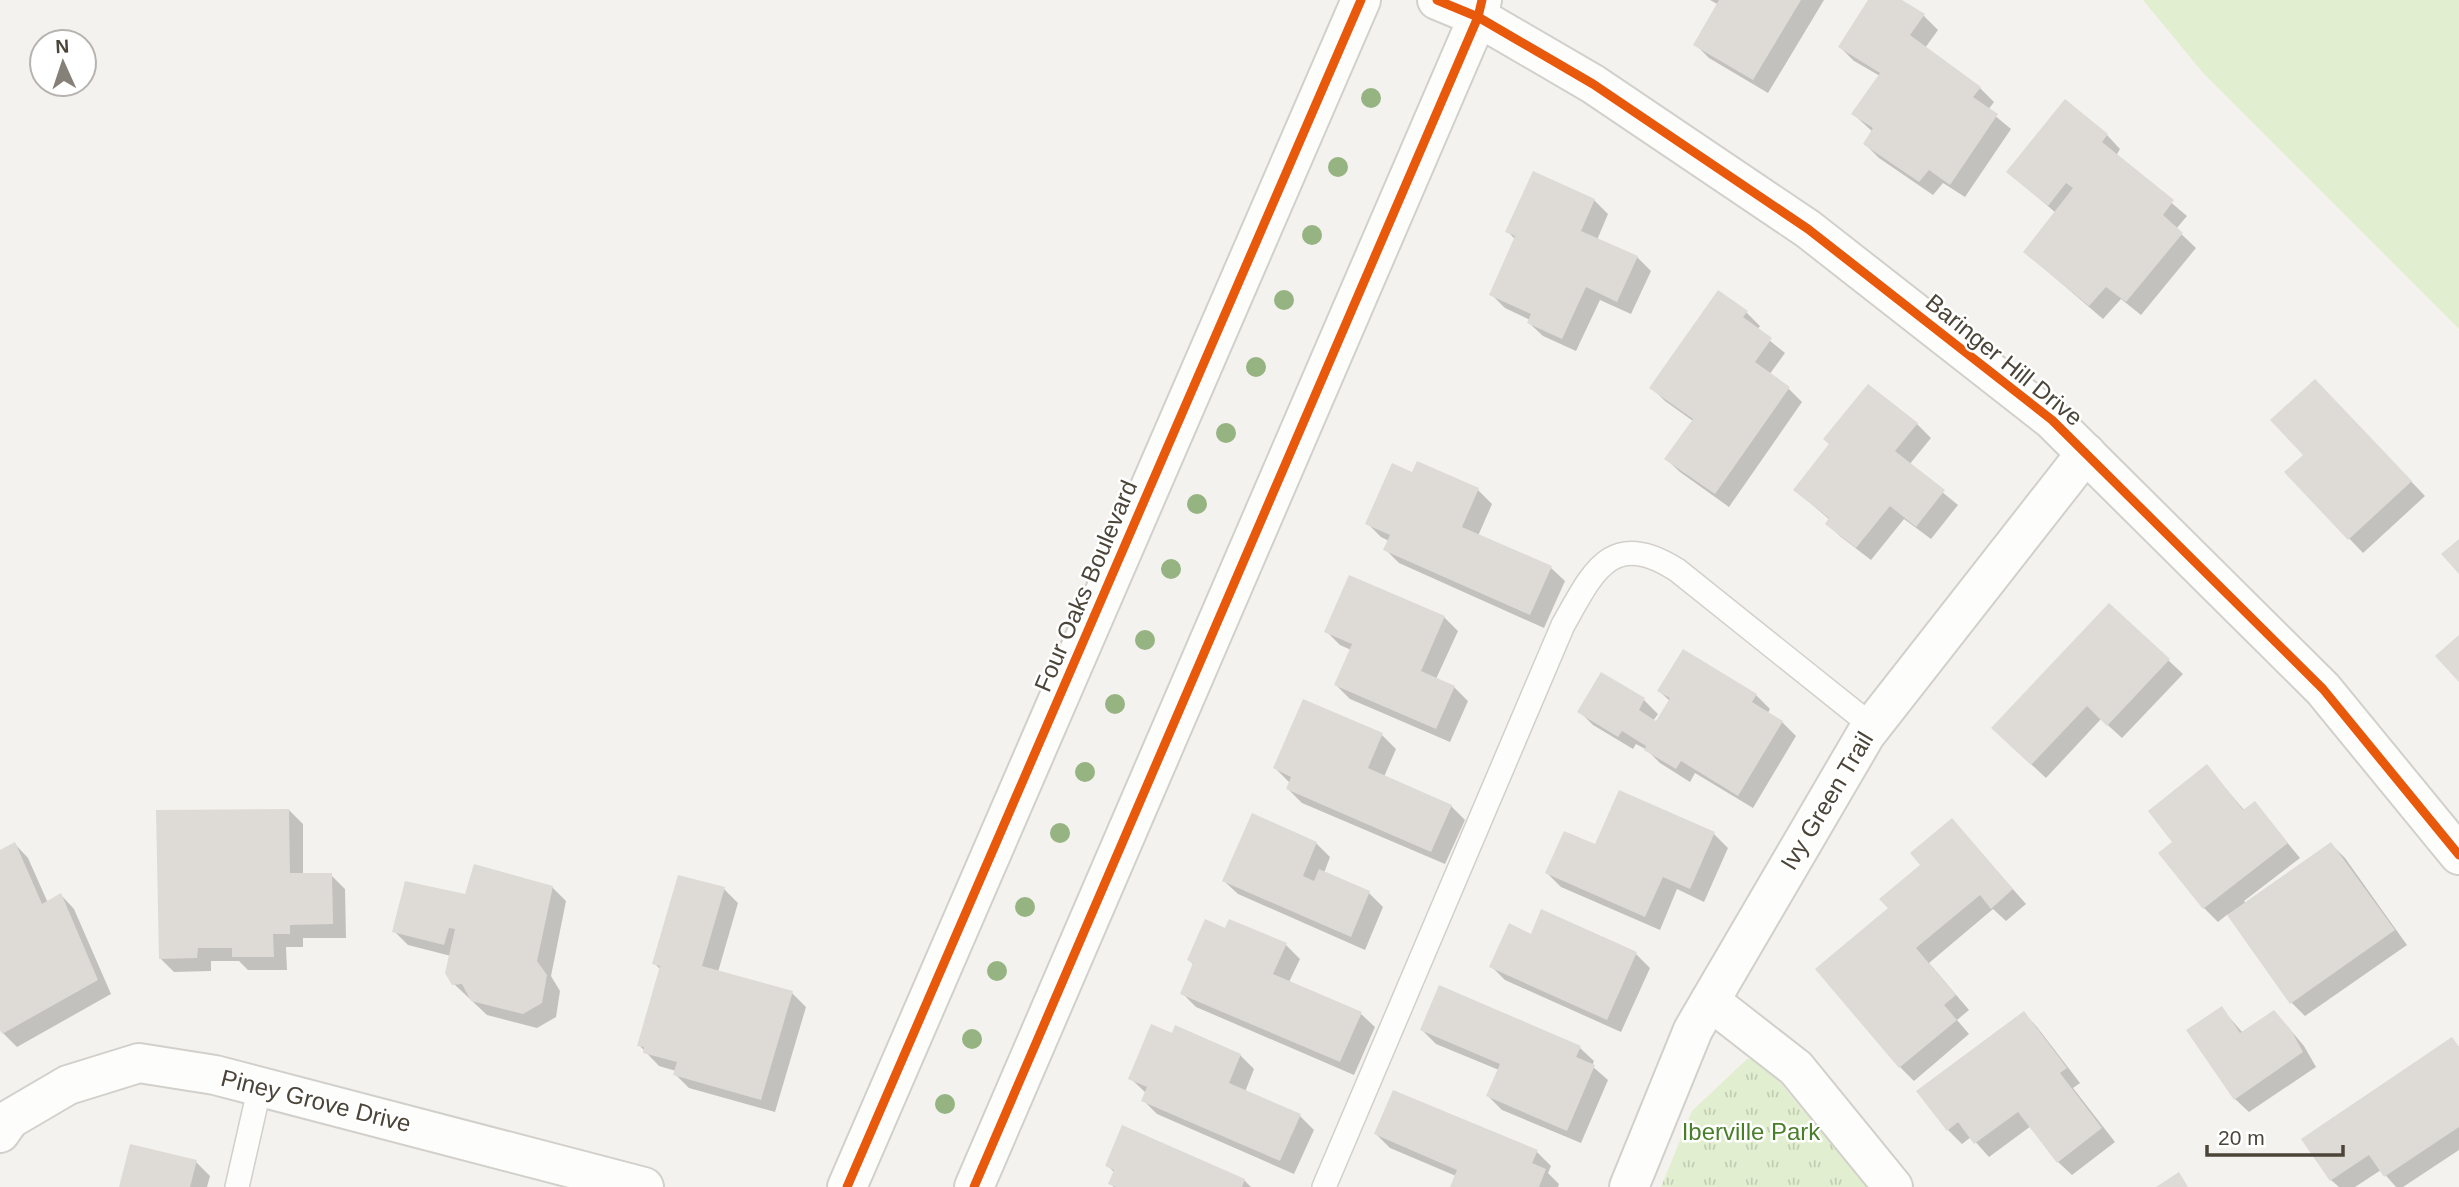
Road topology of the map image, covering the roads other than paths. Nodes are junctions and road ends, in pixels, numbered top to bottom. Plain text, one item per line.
1 (1361, 0) edge
2 (1437, 0) edge
3 (1480, 8) edge
4 (2086, 453) junction
5 (1872, 726) junction
6 (2459, 855) edge
7 (1710, 1001) junction
8 (260, 1087) junction
9 (0, 1133) edge
10 (237, 1187) edge
11 (645, 1187) edge
12 (846, 1187) edge
13 (974, 1187) edge
14 (1324, 1187) edge
15 (1629, 1187) edge
16 (1893, 1187) edge

1 - 12 street, Four Oaks Boulevard
2 - 3 street, Baringer Hill Drive
3 - 4 street, Baringer Hill Drive
3 - 13 street
4 - 5 street, Ivy Green Trail
4 - 6 street, Baringer Hill Drive
5 - 7 street, Ivy Green Trail
5 - 14 lane
7 - 15 street, Ivy Green Trail
7 - 16 street
8 - 9 street, Piney Grove Drive
8 - 10 lane
8 - 11 street, Piney Grove Drive

